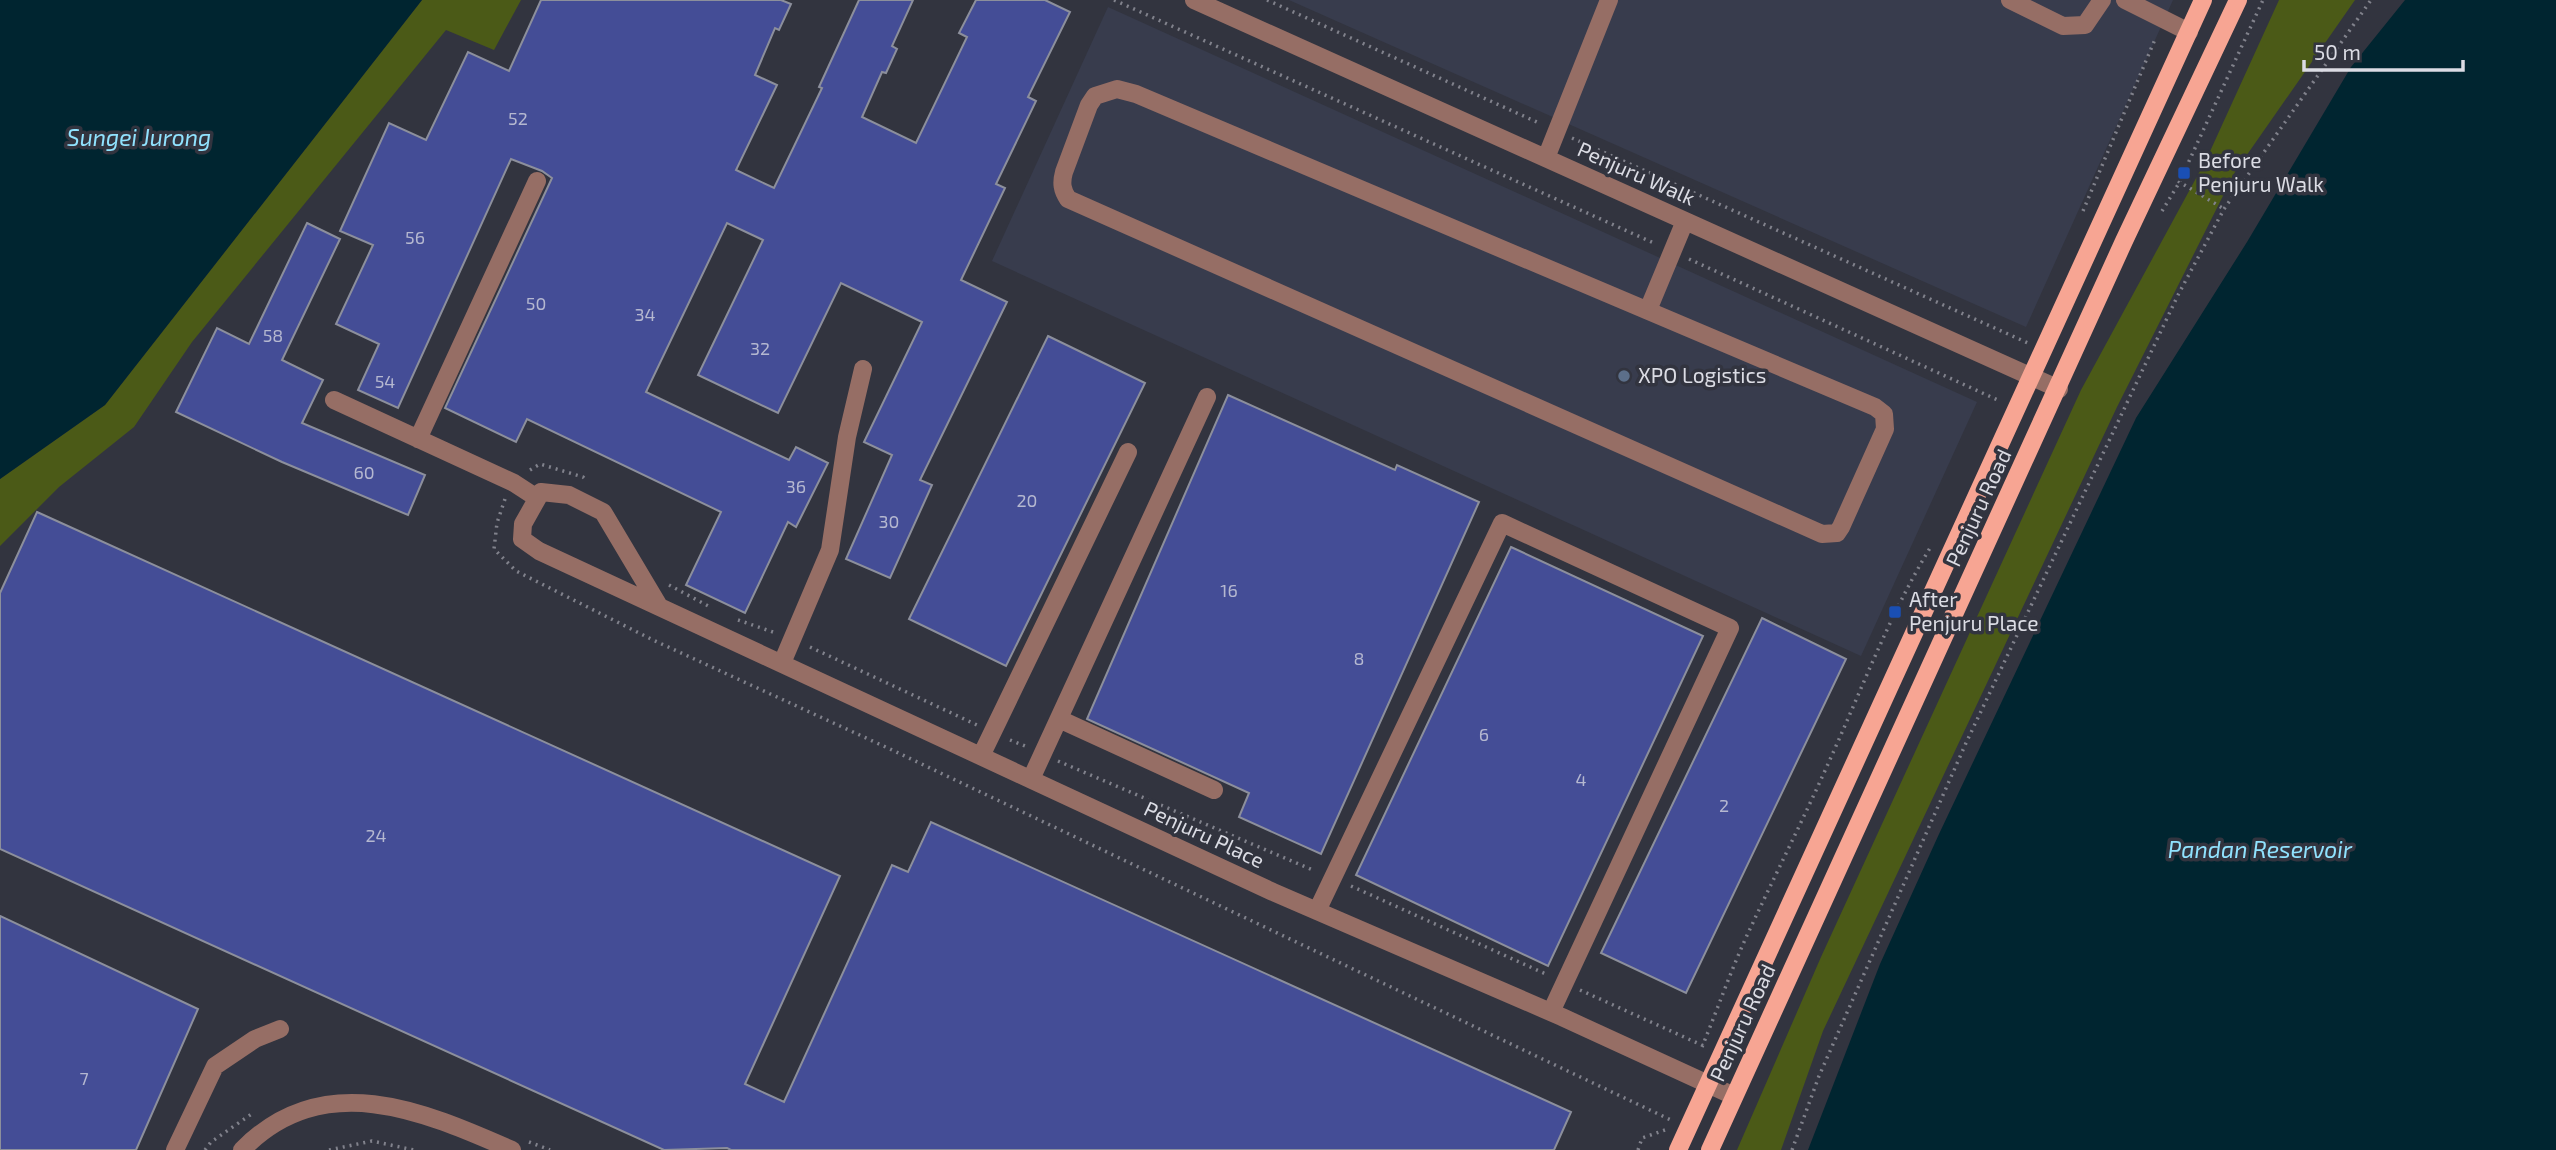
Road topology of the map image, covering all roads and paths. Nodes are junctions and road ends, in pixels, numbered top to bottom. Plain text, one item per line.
1 (1114, 0) edge
2 (1194, 0) edge
3 (1267, 0) edge
4 (1609, 0) edge
5 (2010, 0) edge
6 (2102, 0) edge
7 (2124, 0) edge
8 (2203, 0) edge
9 (2238, 0) edge
10 (2263, 0) edge
11 (2371, 0) edge
12 (2189, 32) junction
13 (1556, 131) junction
14 (1546, 158) junction
15 (2160, 166) junction
16 (537, 181) dead end
17 (2179, 183) junction
18 (2224, 209) junction
19 (1685, 221) junction
20 (1672, 251) junction
21 (1648, 310) junction
22 (2029, 344) dead end
23 (863, 369) dead end
24 (2032, 377) junction
25 (2059, 389) junction
26 (1207, 397) dead end
27 (334, 400) dead end
28 (2002, 402) dead end
29 (418, 439) junction
30 (1128, 452) dead end
31 (514, 483) junction
32 (591, 486) dead end
33 (537, 499) junction
34 (1931, 546) dead end
35 (664, 581) dead end
36 (659, 606) junction
37 (715, 609) dead end
38 (736, 620) dead end
39 (792, 639) junction
40 (782, 663) junction
41 (1059, 719) junction
42 (993, 732) junction
43 (1043, 754) junction
44 (981, 756) junction
45 (1031, 779) junction
46 (1214, 790) dead end
47 (1332, 878) junction
48 (1317, 911) junction
49 (1564, 983) junction
50 (1550, 1012) junction
51 (280, 1029) dead end
52 (1702, 1045) junction
53 (1722, 1054) junction
54 (1689, 1076) junction
55 (1708, 1084) junction
56 (1734, 1096) junction
57 (1676, 1110) dead end
58 (1680, 1125) junction
59 (175, 1150) edge
60 (242, 1150) edge
61 (330, 1150) edge
62 (414, 1150) edge
63 (512, 1150) edge
64 (1638, 1150) edge
65 (1678, 1150) edge
66 (1710, 1150) edge
67 (1792, 1150) edge

1 - 20 path
2 - 14 street, Penjuru Walk
3 - 13 path
4 - 13 street
5 - 6 street
7 - 12 street
8 - 12 main road, Penjuru Road
9 - 15 main road, Penjuru Road
10 - 17 path
11 - 18 path
12 - 24 main road, Penjuru Road
13 - 14 street
13 - 22 path
14 - 19 street, Penjuru Walk
15 - 17 path
15 - 25 main road, Penjuru Road
16 - 29 street
17 - 18 path
18 - 67 path
19 - 20 street
19 - 24 street, Penjuru Walk
20 - 21 street
20 - 28 path
21 - 21 street
23 - 39 street
24 - 25 street, Penjuru Walk
24 - 53 main road, Penjuru Road
25 - 56 main road, Penjuru Road
26 - 41 street
27 - 29 street
29 - 31 street
30 - 42 street
31 - 32 path
31 - 33 street
31 - 58 path
33 - 36 street
33 - 36 street, Penjuru Place
34 - 52 path
35 - 37 path
36 - 40 street, Penjuru Place
38 - 39 path
39 - 40 street
39 - 42 path
40 - 44 street, Penjuru Place
41 - 43 street
41 - 46 street
42 - 43 path
42 - 44 street
43 - 45 street
43 - 47 path
44 - 45 street, Penjuru Place
45 - 48 street, Penjuru Place
47 - 48 street
47 - 49 path
47 - 49 street
48 - 50 street, Penjuru Place
49 - 50 street
49 - 52 path
50 - 54 street, Penjuru Place
51 - 59 street
52 - 53 path
52 - 54 path
53 - 55 main road, Penjuru Road
54 - 55 street, Penjuru Place
55 - 56 street, Penjuru Place
55 - 58 main road, Penjuru Road
56 - 66 main road, Penjuru Road
57 - 58 path
58 - 64 path
58 - 65 main road, Penjuru Road
60 - 63 street
61 - 62 path

